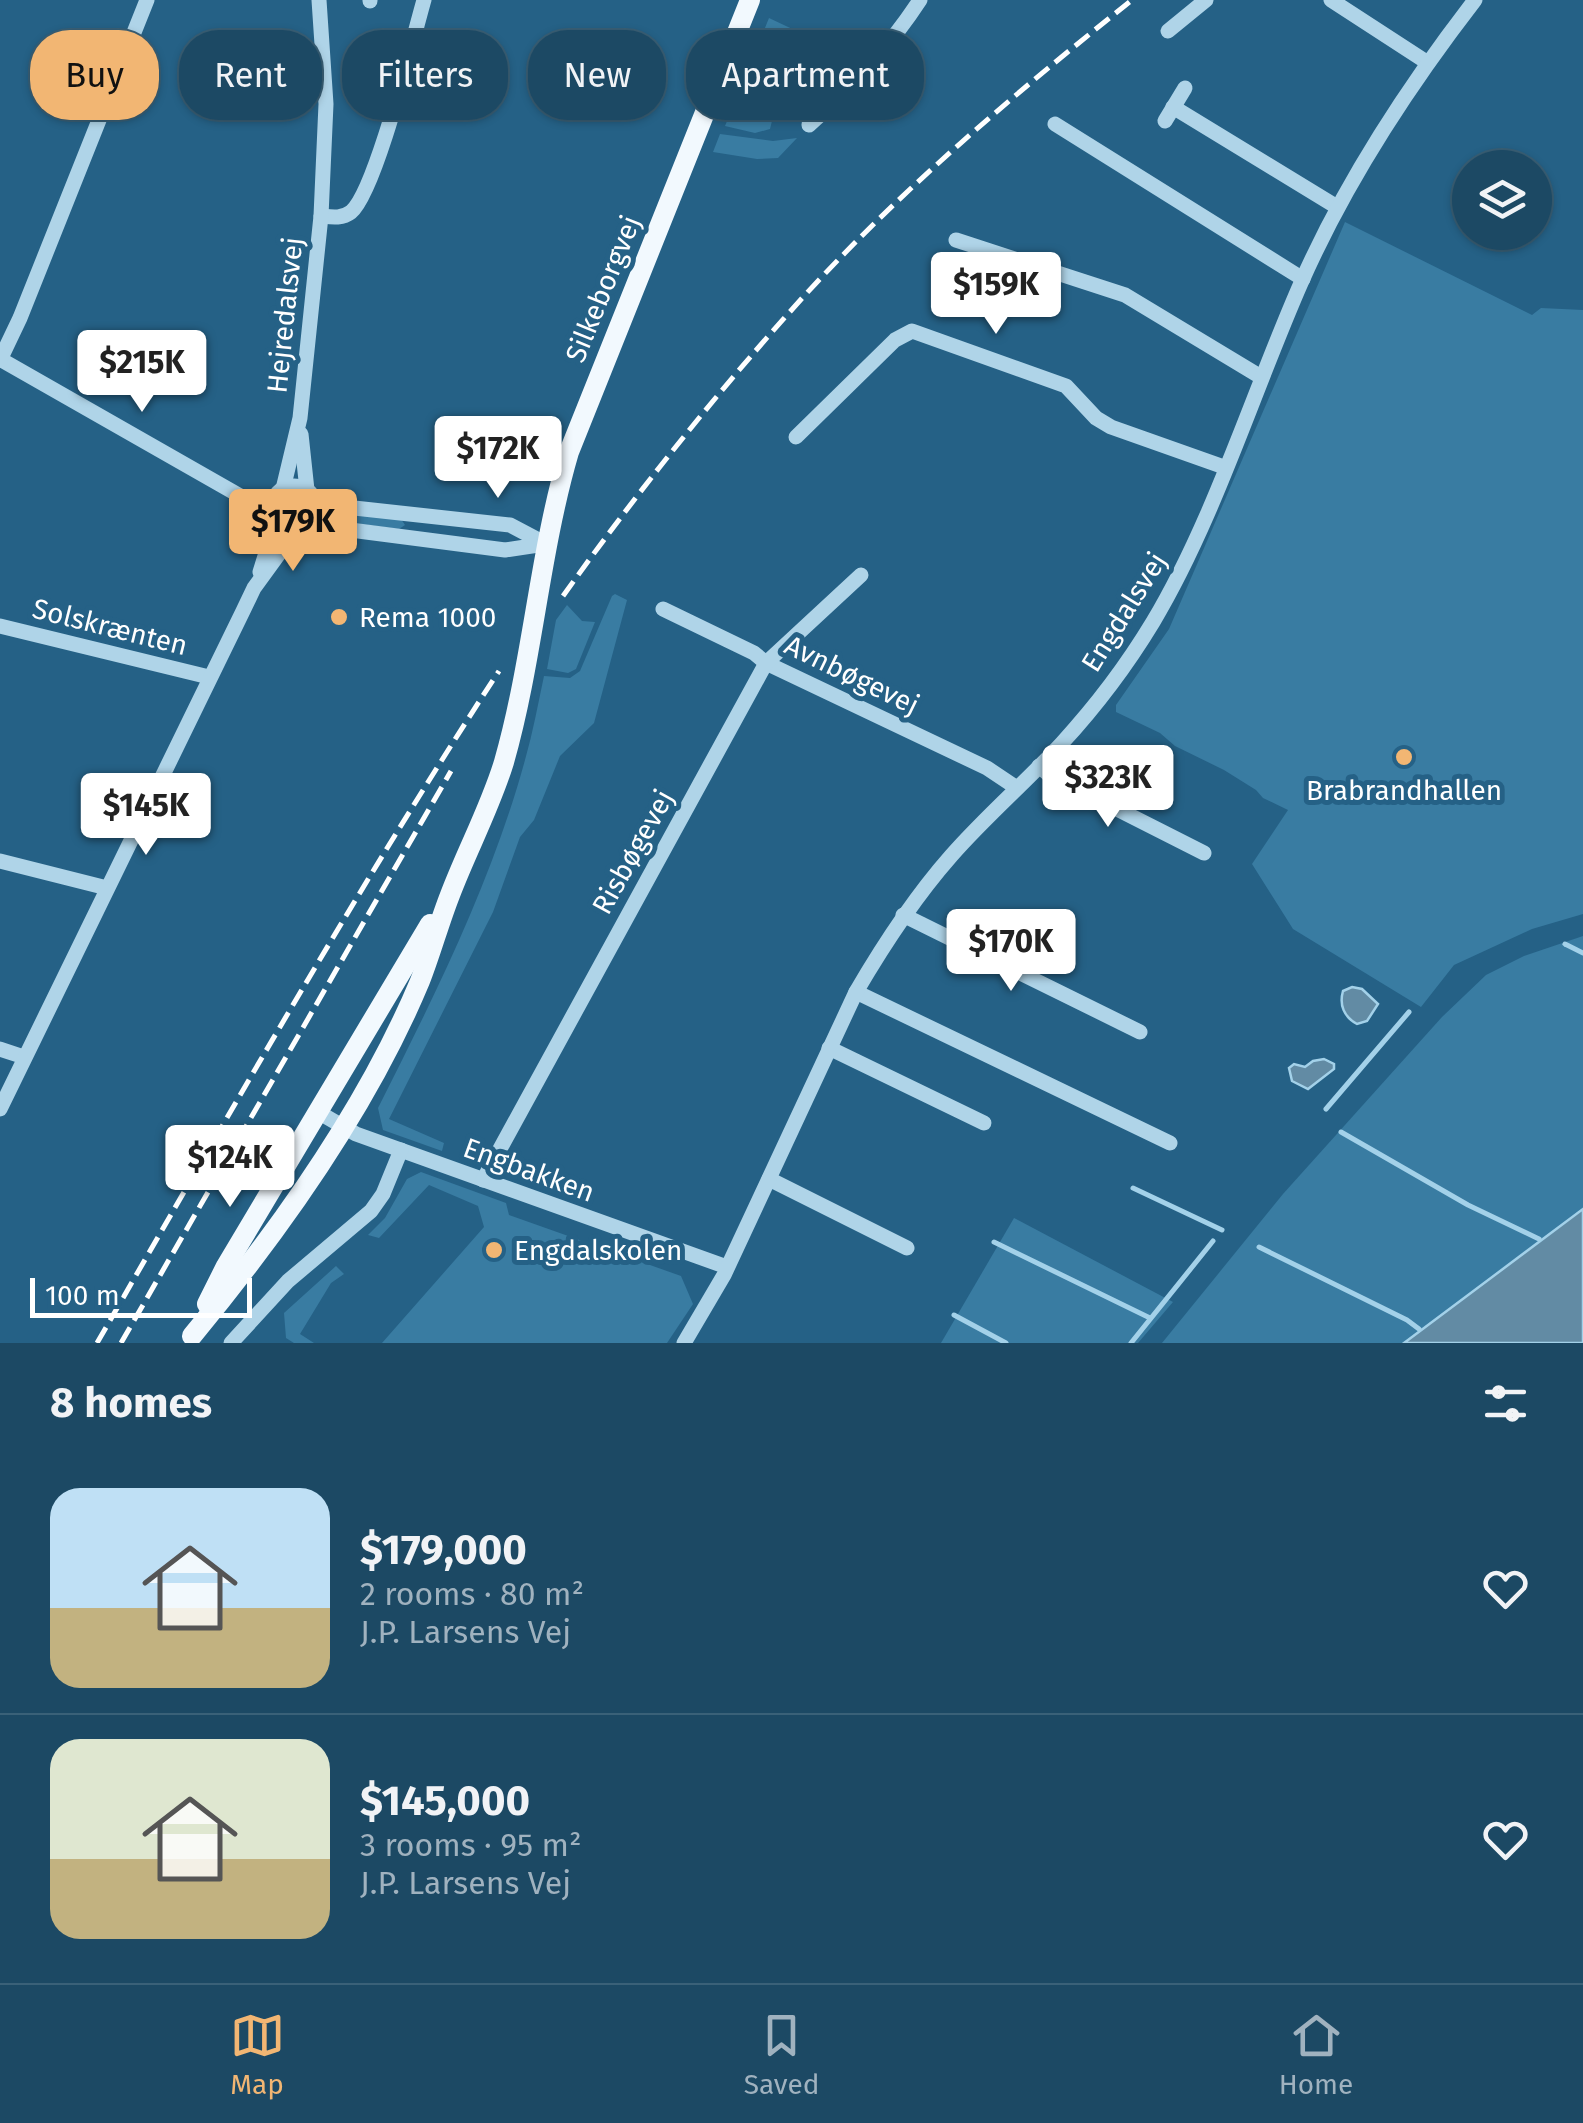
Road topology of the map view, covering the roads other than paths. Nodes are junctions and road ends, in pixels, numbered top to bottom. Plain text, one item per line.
1 (147, 0) edge
2 (319, 0) edge
3 (424, 0) edge
4 (750, 0) edge
5 (920, 0) edge
6 (1206, 0) edge
7 (1332, 0) edge
8 (1475, 0) edge
9 (1168, 32) dead end
10 (1428, 63) junction
11 (1185, 88) dead end
12 (1056, 124) dead end
13 (809, 126) dead end
14 (1338, 207) junction
15 (321, 216) junction
16 (956, 240) dead end
17 (1302, 278) junction
18 (0, 360) edge
19 (1261, 377) junction
20 (300, 418) junction
21 (796, 437) dead end
22 (1224, 467) junction
23 (283, 489) junction
24 (311, 494) junction
25 (271, 504) junction
26 (275, 524) junction
27 (312, 525) junction
28 (294, 533) junction
29 (546, 544) junction
30 (861, 575) dead end
31 (254, 588) junction
32 (663, 609) dead end
33 (0, 626) edge
34 (766, 663) junction
35 (208, 678) junction
36 (1039, 766) junction
37 (1017, 788) junction
38 (1204, 853) dead end
39 (0, 861) edge
40 (107, 888) junction
41 (450, 893) junction
42 (904, 915) junction
43 (856, 992) junction
44 (1140, 1032) dead end
45 (830, 1048) junction
46 (0, 1049) edge
47 (24, 1057) junction
48 (0, 1109) edge
49 (318, 1112) junction
50 (984, 1123) dead end
51 (342, 1126) junction
52 (1170, 1143) dead end
53 (401, 1150) junction
54 (769, 1178) junction
55 (484, 1180) junction
56 (907, 1248) dead end
57 (727, 1267) junction
58 (190, 1339) edge
59 (231, 1343) edge
60 (684, 1343) edge

1 - 18 street
2 - 15 street, Hejredalsvej
3 - 15 street, Hejredalsvej
4 - 29 main road, Silkeborgvej
5 - 13 street
6 - 9 street
7 - 10 street
8 - 10 street, Engdalsvej
10 - 14 street, Engdalsvej
11 - 14 street
12 - 17 street
14 - 17 street, Engdalsvej
15 - 20 street, Hejredalsvej
16 - 19 street
17 - 19 street, Engdalsvej
18 - 25 street
19 - 22 street, Engdalsvej
20 - 23 street, Hejredalsvej
20 - 24 street, Hejredalsvej
21 - 22 street
22 - 36 street, Engdalsvej
23 - 24 street
23 - 25 street
24 - 27 street
24 - 29 street
25 - 26 street
26 - 28 street
26 - 31 street
27 - 28 street
27 - 29 street
28 - 31 street
29 - 41 main road, Silkeborgvej
30 - 34 street, Risbøgevej
31 - 35 street
32 - 34 street, Avnbøgevej
33 - 35 street, Solskrænten
34 - 37 street, Avnbøgevej
34 - 55 street, Risbøgevej
35 - 40 street
36 - 37 street, Engdalsvej
36 - 38 street
37 - 42 street, Engdalsvej
39 - 40 street
40 - 47 street
41 - 49 main road, Silkeborgvej
41 - 51 main road, Silkeborgvej
42 - 43 street, Engdalsvej
42 - 44 street
43 - 45 street, Engdalsvej
43 - 52 street
45 - 50 street
45 - 54 street, Engdalsvej
46 - 47 street
47 - 48 street
49 - 51 street, Engbakken
49 - 58 main road, Silkeborgvej
51 - 53 street, Engbakken
51 - 58 main road, Silkeborgvej
53 - 55 street, Engbakken
53 - 59 street
54 - 56 street
54 - 57 street, Engdalsvej
55 - 57 street, Engbakken
57 - 60 street, Engdalsvej

